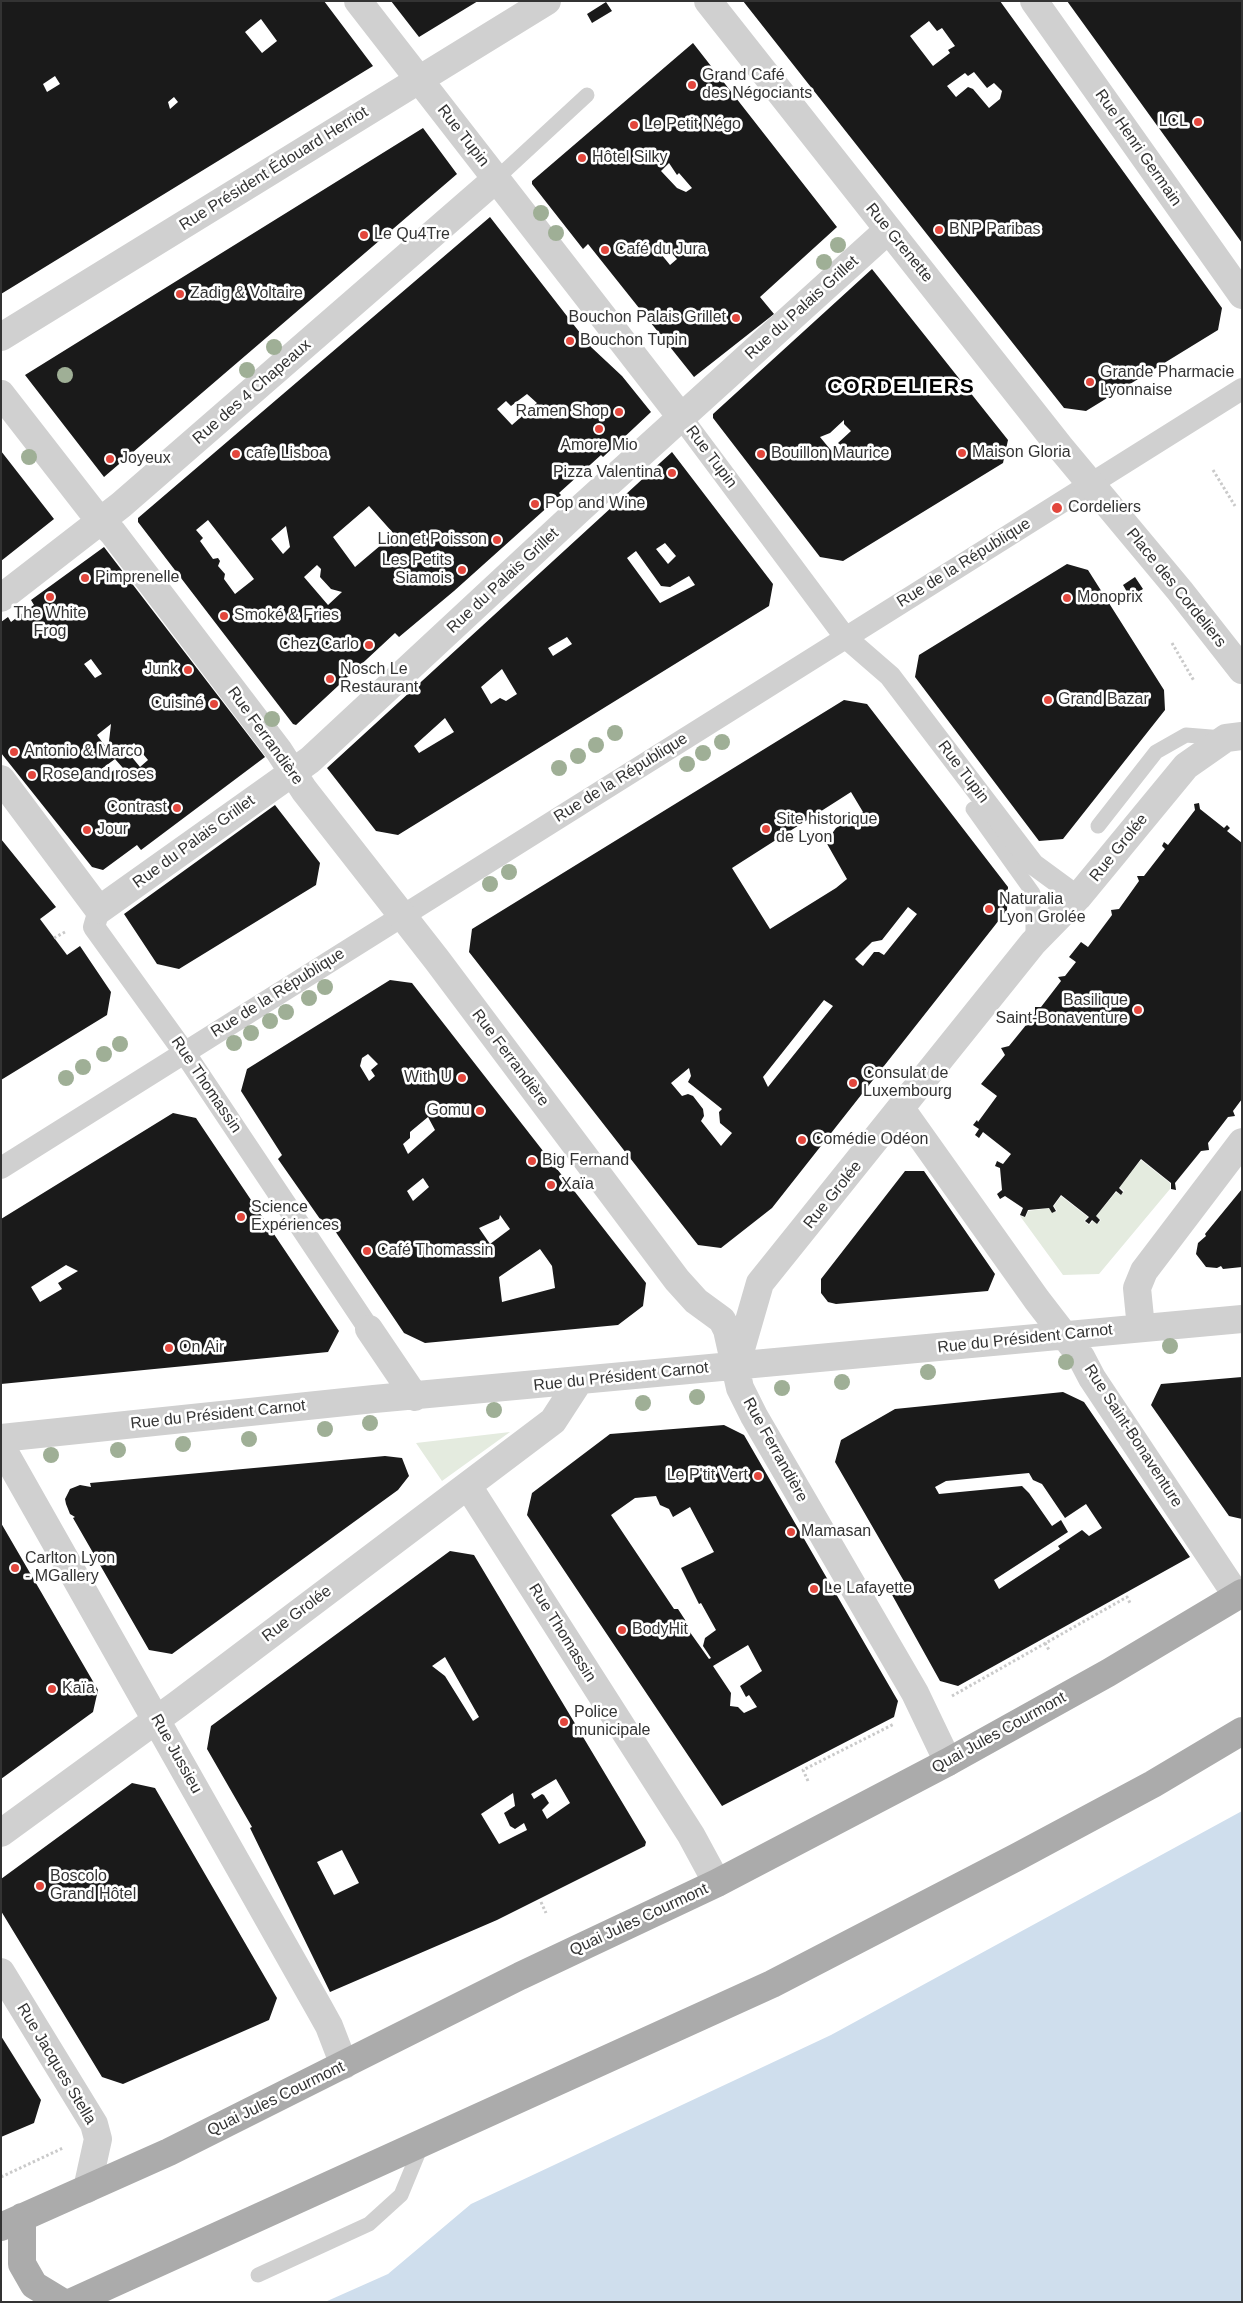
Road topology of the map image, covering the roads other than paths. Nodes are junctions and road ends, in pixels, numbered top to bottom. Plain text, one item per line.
1 (358, 1) edge
2 (546, 1) edge
3 (708, 1) edge
4 (1034, 1) edge
5 (420, 79) junction
6 (587, 95) dead end
7 (496, 179) junction
8 (888, 230) junction
9 (1242, 295) edge
10 (1, 337) edge
11 (1242, 389) edge
12 (1, 394) edge
13 (681, 417) junction
14 (1091, 484) junction
15 (102, 521) junction
16 (1, 598) edge
17 (845, 638) junction
18 (1242, 670) edge
19 (1237, 732) edge
20 (293, 772) junction
21 (1, 779) edge
22 (973, 809) dead end
23 (1098, 826) dead end
24 (1078, 898) junction
25 (99, 910) junction
26 (403, 916) junction
27 (1033, 943) junction
28 (184, 1052) junction
29 (902, 1110) junction
30 (1242, 1142) edge
31 (1, 1168) edge
32 (1242, 1319) edge
33 (1140, 1328) junction
34 (369, 1329) joint
35 (1064, 1335) junction
36 (736, 1366) junction
37 (579, 1381) junction
38 (415, 1397) junction
39 (1, 1438) edge
40 (1, 1446) edge
41 (468, 1486) junction
42 (1240, 1595) edge
43 (156, 1719) junction
44 (1242, 1730) edge
45 (948, 1762) junction
46 (1, 1833) edge
47 (717, 1883) junction
48 (1, 1972) edge
49 (344, 2065) junction
50 (423, 2143) junction
51 (87, 2189) junction
52 (12, 2222) edge
53 (258, 2276) dead end
54 (62, 2302) edge
55 (72, 2302) edge

1 - 5 street, Rue Tupin
2 - 5 street, Rue Président Édouard Herriot
3 - 8 street, Rue Grenette
4 - 9 street, Rue Henri Germain
5 - 7 street, Rue Tupin
5 - 10 street, Rue Président Édouard Herriot
6 - 7 lane
7 - 13 street, Rue Tupin
7 - 15 street, Rue des 4 Chapeaux
8 - 13 street, Rue du Palais Grillet
8 - 14 street, Rue Grenette
11 - 14 street, Rue de la République
12 - 15 street, Rue Ferrandière
13 - 17 street, Rue Tupin
13 - 20 street, Rue du Palais Grillet
14 - 17 street, Rue de la République
14 - 18 street, Place des Cordeliers
15 - 16 street, Rue des 4 Chapeaux
15 - 20 street, Rue Ferrandière
17 - 24 street, Rue Tupin
17 - 26 street, Rue de la République
19 - 23 lane
19 - 24 street, Rue Grolée
20 - 25 street, Rue du Palais Grillet
20 - 26 street, Rue Ferrandière
21 - 25 street
22 - 27 lane
24 - 27 street, Rue Grolée
25 - 28 street, Rue Thomassin
26 - 28 street, Rue de la République
26 - 36 street, Rue Ferrandière
27 - 29 street, Rue Grolée
28 - 31 street, Rue de la République
28 - 34 street, Rue Thomassin
29 - 35 street, Rue Saint-Bonaventure
29 - 36 street, Rue Grolée
30 - 33 street
32 - 33 street, Rue du Président Carnot
33 - 35 street, Rue du Président Carnot
34 - 38 street, Rue Thomassin
35 - 36 street, Rue du Président Carnot
35 - 42 street, Rue Saint-Bonaventure
36 - 37 street, Rue du Président Carnot
36 - 45 street, Rue Ferrandière
37 - 38 street, Rue du Président Carnot
37 - 41 street, Rue Grolée
38 - 39 street, Rue du Président Carnot
40 - 43 street, Rue Jussieu
41 - 43 street, Rue Grolée
41 - 47 street, Rue Thomassin
42 - 45 main road, Quai Jules Courmont
43 - 46 street, Rue Grolée
43 - 49 street, Rue Jussieu
44 - 50 main road
45 - 47 main road, Quai Jules Courmont
47 - 49 main road, Quai Jules Courmont
48 - 51 street, Rue Jacques Stella
49 - 51 main road, Quai Jules Courmont
50 - 53 lane
50 - 55 main road
51 - 52 main road, Quai Jules Courmont
52 - 54 main road, Quai Jules Courmont

